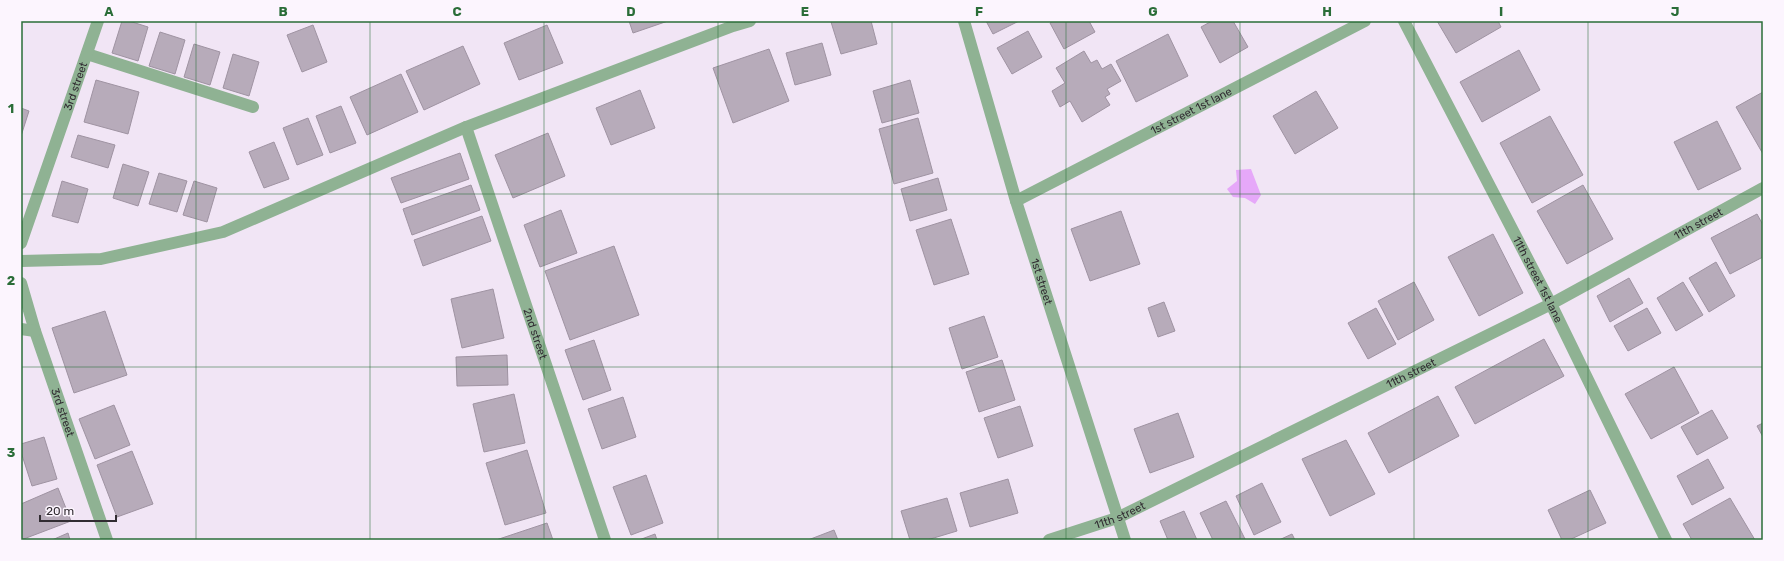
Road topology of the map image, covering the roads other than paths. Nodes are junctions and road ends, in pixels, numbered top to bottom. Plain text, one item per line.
1 (98, 21) edge
2 (750, 21) edge
3 (964, 21) edge
4 (1365, 21) edge
5 (1404, 21) edge
6 (87, 54) junction
7 (253, 107) dead end
8 (466, 127) junction
9 (1763, 188) edge
10 (1016, 201) junction
11 (21, 243) edge
12 (21, 261) edge
13 (21, 283) edge
14 (1551, 304) junction
15 (21, 330) edge
16 (35, 331) junction
17 (1117, 518) junction
18 (107, 540) edge
19 (605, 540) edge
20 (1049, 540) edge
21 (1125, 540) edge
22 (1666, 540) edge

1 - 6 street, 3rd street
2 - 8 street
3 - 10 street, 1st street
4 - 10 street, 1st street 1st lane
5 - 14 street, 11th street 1st lane
6 - 7 street
6 - 11 street, 3rd street
8 - 12 street
8 - 19 street, 2nd street
9 - 14 street, 11th street
10 - 17 street, 1st street
13 - 16 street, 3rd street
14 - 17 street, 11th street
14 - 22 street, 11th street 1st lane
15 - 16 street
16 - 18 street, 3rd street
17 - 20 street, 11th street
17 - 21 street, 1st street

